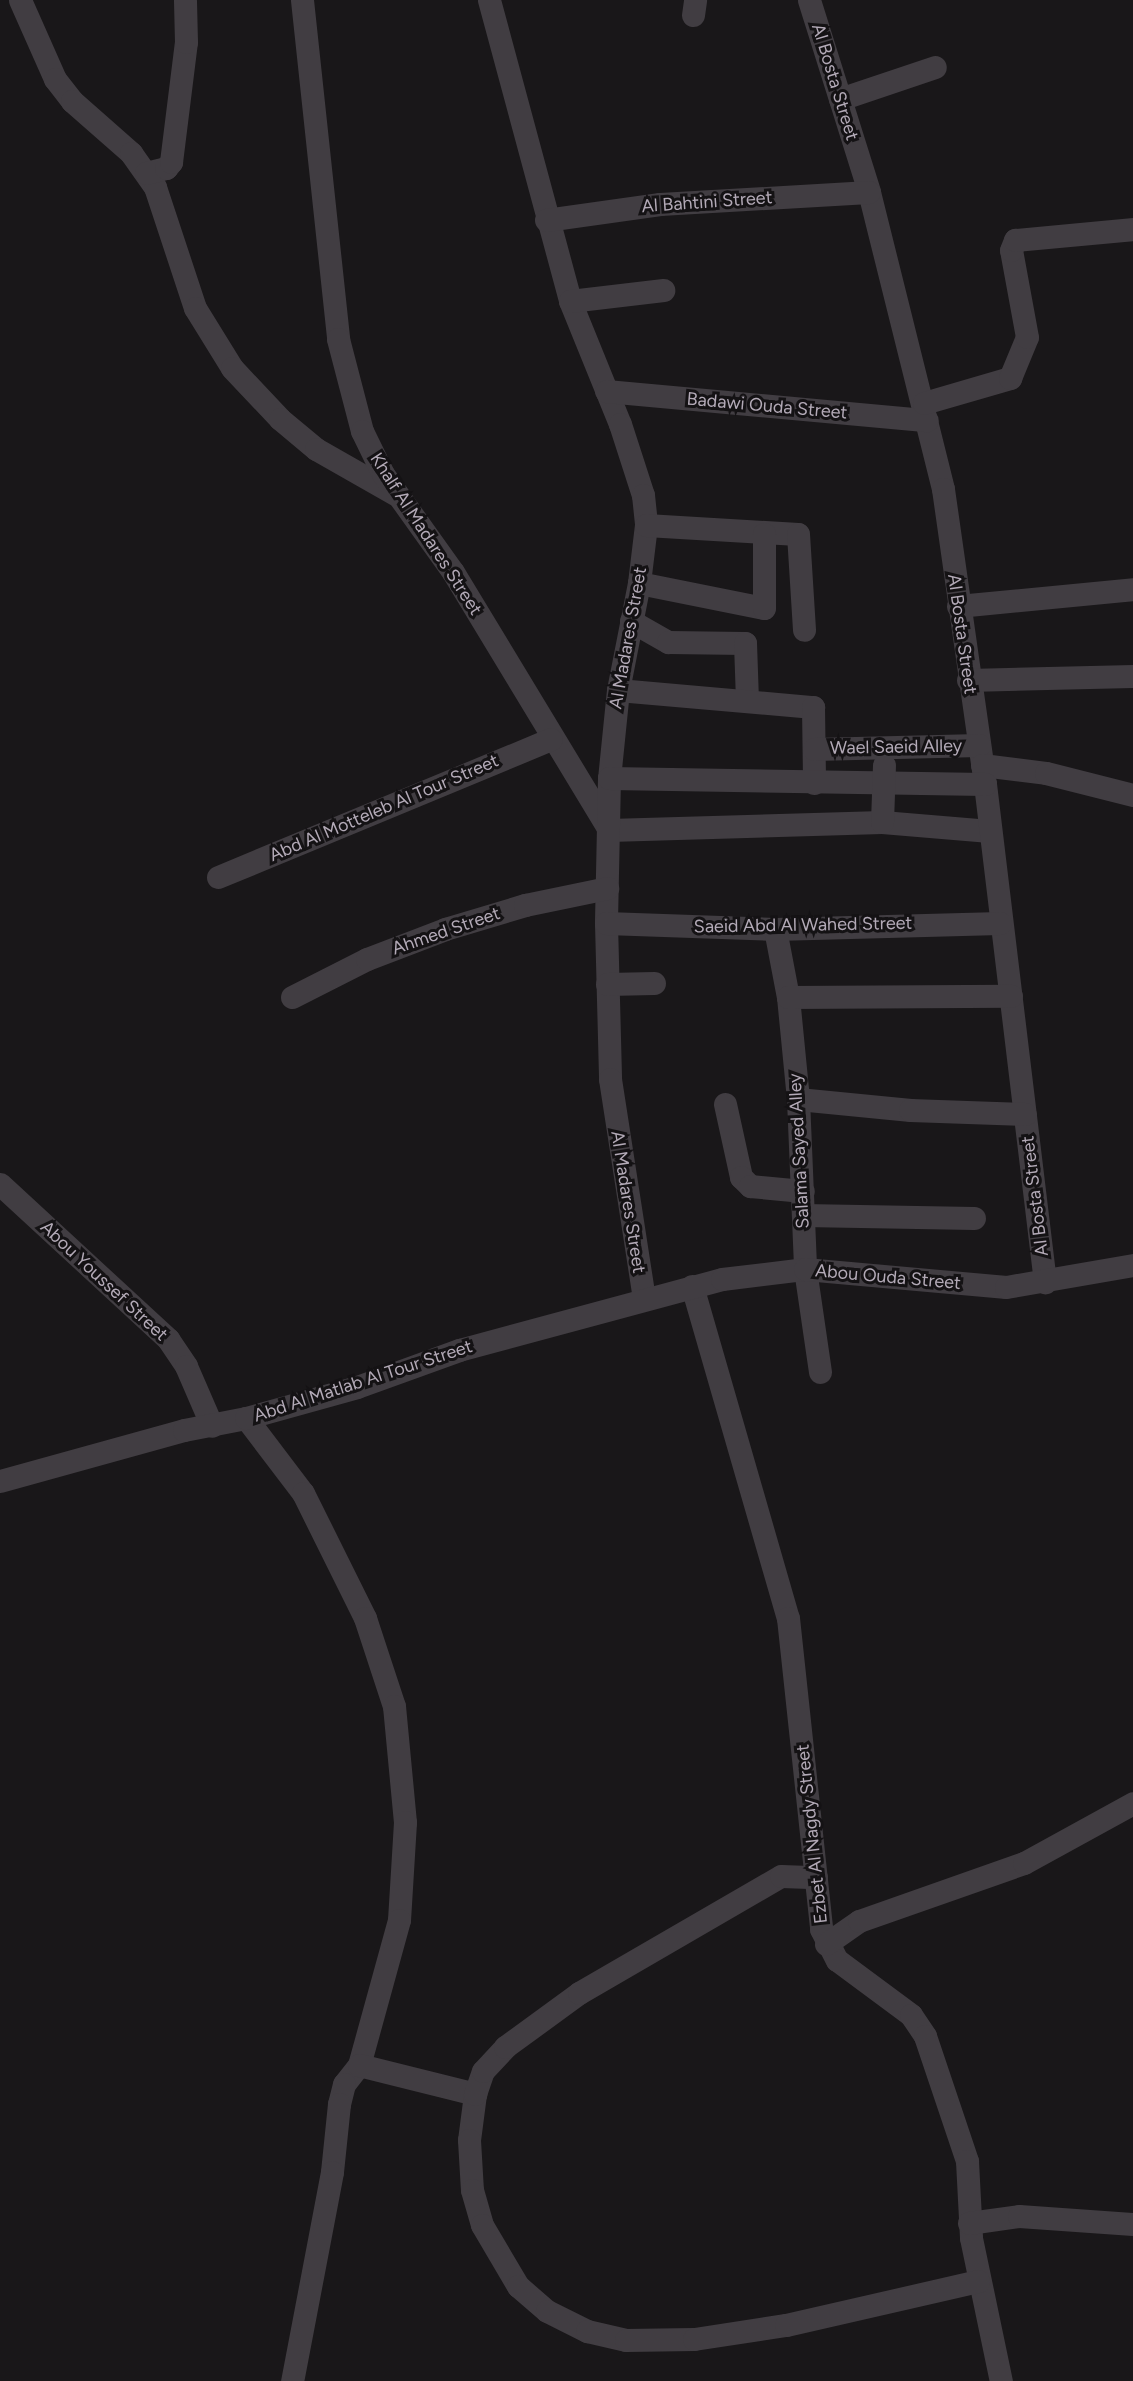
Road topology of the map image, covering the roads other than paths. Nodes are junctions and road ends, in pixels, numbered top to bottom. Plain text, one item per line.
1 (20, 0) edge
2 (185, 0) edge
3 (302, 0) edge
4 (489, 0) edge
5 (809, 0) edge
6 (935, 66) dead end
7 (840, 99) junction
8 (146, 173) junction
9 (869, 192) junction
10 (546, 220) junction
11 (1133, 229) edge
12 (663, 290) dead end
13 (570, 301) junction
14 (606, 391) junction
15 (925, 411) junction
16 (396, 494) junction
17 (646, 525) junction
18 (764, 534) junction
19 (639, 583) junction
20 (1133, 589) edge
21 (958, 606) junction
22 (631, 621) junction
23 (804, 629) dead end
24 (1133, 676) edge
25 (968, 680) junction
26 (618, 690) junction
27 (747, 701) junction
28 (551, 739) junction
29 (885, 748) junction
30 (814, 749) junction
31 (982, 765) junction
32 (609, 778) junction
33 (883, 781) junction
34 (814, 783) junction
35 (1133, 795) edge
36 (882, 822) junction
37 (608, 830) junction
38 (990, 831) junction
39 (218, 877) dead end
40 (607, 888) junction
41 (606, 923) junction
42 (1000, 923) junction
43 (775, 929) junction
44 (654, 983) dead end
45 (607, 984) junction
46 (1012, 996) junction
47 (292, 997) dead end
48 (788, 997) junction
49 (798, 1099) junction
50 (725, 1104) dead end
51 (1025, 1114) junction
52 (0, 1184) edge
53 (803, 1191) junction
54 (803, 1215) junction
55 (974, 1218) dead end
56 (1133, 1265) edge
57 (805, 1269) junction
58 (1045, 1282) junction
59 (692, 1286) junction
60 (644, 1298) junction
61 (820, 1372) dead end
62 (246, 1419) junction
63 (212, 1426) junction
64 (0, 1482) edge
65 (1133, 1802) edge
66 (816, 1877) junction
67 (825, 1944) junction
68 (359, 2065) junction
69 (475, 2094) junction
70 (969, 2223) junction
71 (1133, 2224) edge
72 (978, 2281) junction
73 (292, 2381) edge
74 (1001, 2381) edge

1 - 8 street
2 - 8 street
3 - 16 street, Khalf Al Madares Street
4 - 10 street, Al Madares Street
5 - 7 street, Al Bosta Street
6 - 7 street
7 - 9 street, Al Bosta Street
8 - 16 street
9 - 10 street, Al Bahtini Street
9 - 15 street, Al Bosta Street
10 - 13 street, Al Madares Street
11 - 15 street
12 - 13 street
13 - 14 street, Al Madares Street
14 - 15 street, Badawi Ouda Street
14 - 17 street, Al Madares Street
15 - 21 street, Al Bosta Street
16 - 28 street, Khalf Al Madares Street
17 - 18 street
17 - 19 street, Al Madares Street
18 - 19 street
18 - 23 street
19 - 22 street, Al Madares Street
20 - 21 street
21 - 25 street, Al Bosta Street
22 - 26 street, Al Madares Street
22 - 27 street
24 - 25 street
25 - 31 street, Al Bosta Street
26 - 27 street
26 - 32 street, Al Madares Street
27 - 30 street
28 - 37 street, Khalf Al Madares Street
28 - 39 street, Abd Al Motteleb Al Tour Street
29 - 30 street, Wael Saeid Alley
29 - 31 street, Wael Saeid Alley
29 - 33 street
30 - 34 street
31 - 33 street
31 - 35 street
31 - 38 street, Al Bosta Street
32 - 34 street
32 - 37 street, Al Madares Street
33 - 34 street
33 - 36 street
36 - 37 street
36 - 38 street
37 - 40 street, Al Madares Street
38 - 42 street, Al Bosta Street
40 - 41 street, Al Madares Street
40 - 47 street, Ahmed Street
41 - 43 street, Saeid Abd Al Wahed Street
41 - 45 street, Al Madares Street
42 - 43 street, Saeid Abd Al Wahed Street
42 - 46 street, Al Bosta Street
43 - 48 street, Salama Sayed Alley
44 - 45 street
45 - 60 street, Al Madares Street
46 - 48 street
46 - 51 street, Al Bosta Street
48 - 49 street, Salama Sayed Alley
49 - 51 street
49 - 53 street, Salama Sayed Alley
50 - 53 street
51 - 58 street, Al Bosta Street
52 - 63 street, Abou Youssef Street
53 - 54 street, Salama Sayed Alley
54 - 55 street
54 - 57 street, Salama Sayed Alley
56 - 58 street, Abou Ouda Street
57 - 58 street, Abou Ouda Street
57 - 59 street, Abou Ouda Street
57 - 61 street, Salama Sayed Alley
59 - 60 street, Abou Ouda Street
59 - 66 street, Ezbet Al Nagdy Street
60 - 62 street, Abd Al Matlab Al Tour Street
62 - 63 street, Abd Al Matlab Al Tour Street
62 - 68 street
63 - 64 street, Abd Al Matlab Al Tour Street
65 - 67 street
66 - 67 street, Ezbet Al Nagdy Street
66 - 69 street
67 - 70 street, Ezbet Al Nagdy Street
68 - 69 street
68 - 73 street
69 - 72 street
70 - 71 street
70 - 72 street, Ezbet Al Nagdy Street
72 - 74 street, Ezbet Al Nagdy Street

